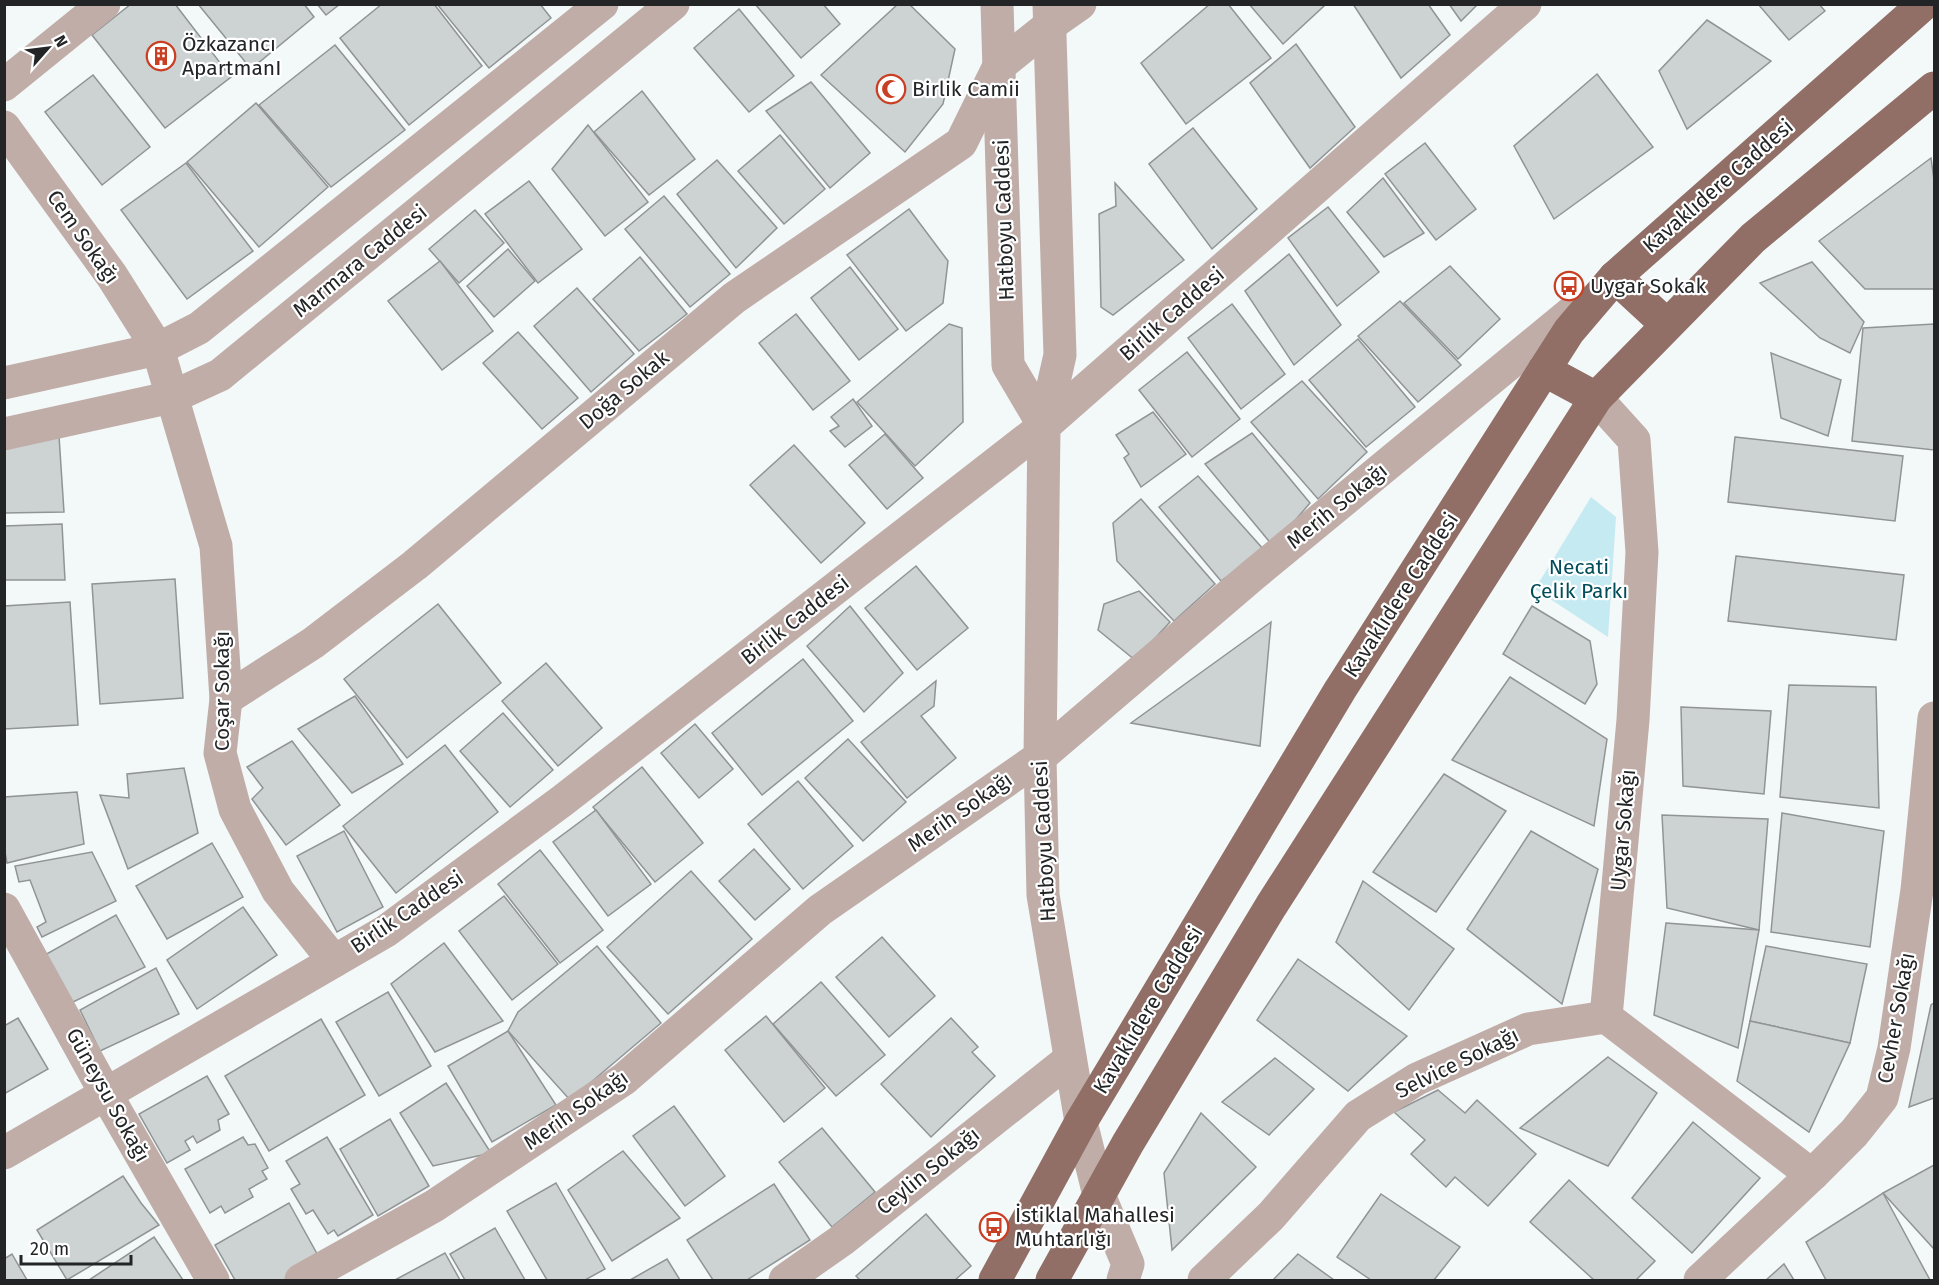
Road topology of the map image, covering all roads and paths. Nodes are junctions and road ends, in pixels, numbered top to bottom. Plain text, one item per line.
1 (104, 4) edge
2 (602, 4) edge
3 (674, 4) edge
4 (997, 4) edge
5 (1080, 4) edge
6 (1525, 4) edge
7 (1924, 4) edge
8 (1049, 15) edge
9 (999, 66) junction
10 (4, 85) edge
11 (1935, 88) edge
12 (4, 127) edge
13 (1615, 277) junction
14 (1667, 325) junction
15 (158, 349) junction
16 (1544, 370) junction
17 (4, 383) edge
18 (172, 397) junction
19 (1596, 398) junction
20 (1044, 426) junction
21 (4, 434) edge
22 (226, 699) junction
23 (1935, 718) edge
24 (1040, 757) junction
25 (4, 909) edge
26 (334, 961) junction
27 (1606, 1017) junction
28 (1070, 1059) junction
29 (106, 1094) junction
30 (1081, 1122) junction
31 (4, 1153) edge
32 (1812, 1175) junction
33 (1099, 1195) junction
34 (213, 1281) edge
35 (301, 1281) edge
36 (785, 1281) edge
37 (995, 1281) edge
38 (1052, 1281) edge
39 (1123, 1281) edge
40 (1204, 1281) edge
41 (1700, 1281) edge

1 - 10 street
2 - 15 street
3 - 18 street, Marmara Caddesi
4 - 9 street, Hatboyu Caddesi
5 - 8 street
6 - 20 street, Birlik Caddesi
7 - 13 main road, Kavaklıdere Caddesi
8 - 9 street
8 - 20 street, Hatboyu Caddesi
9 - 20 street, Hatboyu Caddesi
9 - 22 street, Doğa Sokak
11 - 14 main road
12 - 15 street, Cem Sokağı
13 - 14 main road
13 - 16 main road, Kavaklıdere Caddesi
13 - 24 street, Merih Sokağı
14 - 19 main road
15 - 17 street
15 - 18 street, Cem Sokağı
16 - 19 main road
16 - 30 main road, Kavaklıdere Caddesi
18 - 21 street, Marmara Caddesi
18 - 22 street, Coşar Sokağı
19 - 27 street, Uygar Sokağı
19 - 33 main road
20 - 24 street, Hatboyu Caddesi
20 - 26 street, Birlik Caddesi
22 - 26 street, Coşar Sokağı
23 - 32 street, Cevher Sokağı
24 - 28 street, Hatboyu Caddesi
24 - 35 street, Merih Sokağı
25 - 29 street, Güneysu Sokağı
26 - 29 street, Birlik Caddesi
27 - 32 street
27 - 40 street, Selvice Sokağı
28 - 30 street, Hatboyu Caddesi
28 - 36 street, Ceylin Sokağı
29 - 31 street, Birlik Caddesi
29 - 34 street, Güneysu Sokağı
30 - 33 street, Hatboyu Caddesi
30 - 37 main road, Kavaklıdere Caddesi
32 - 41 street, Cevher Sokağı
33 - 38 main road
33 - 39 street, Hatboyu Caddesi

